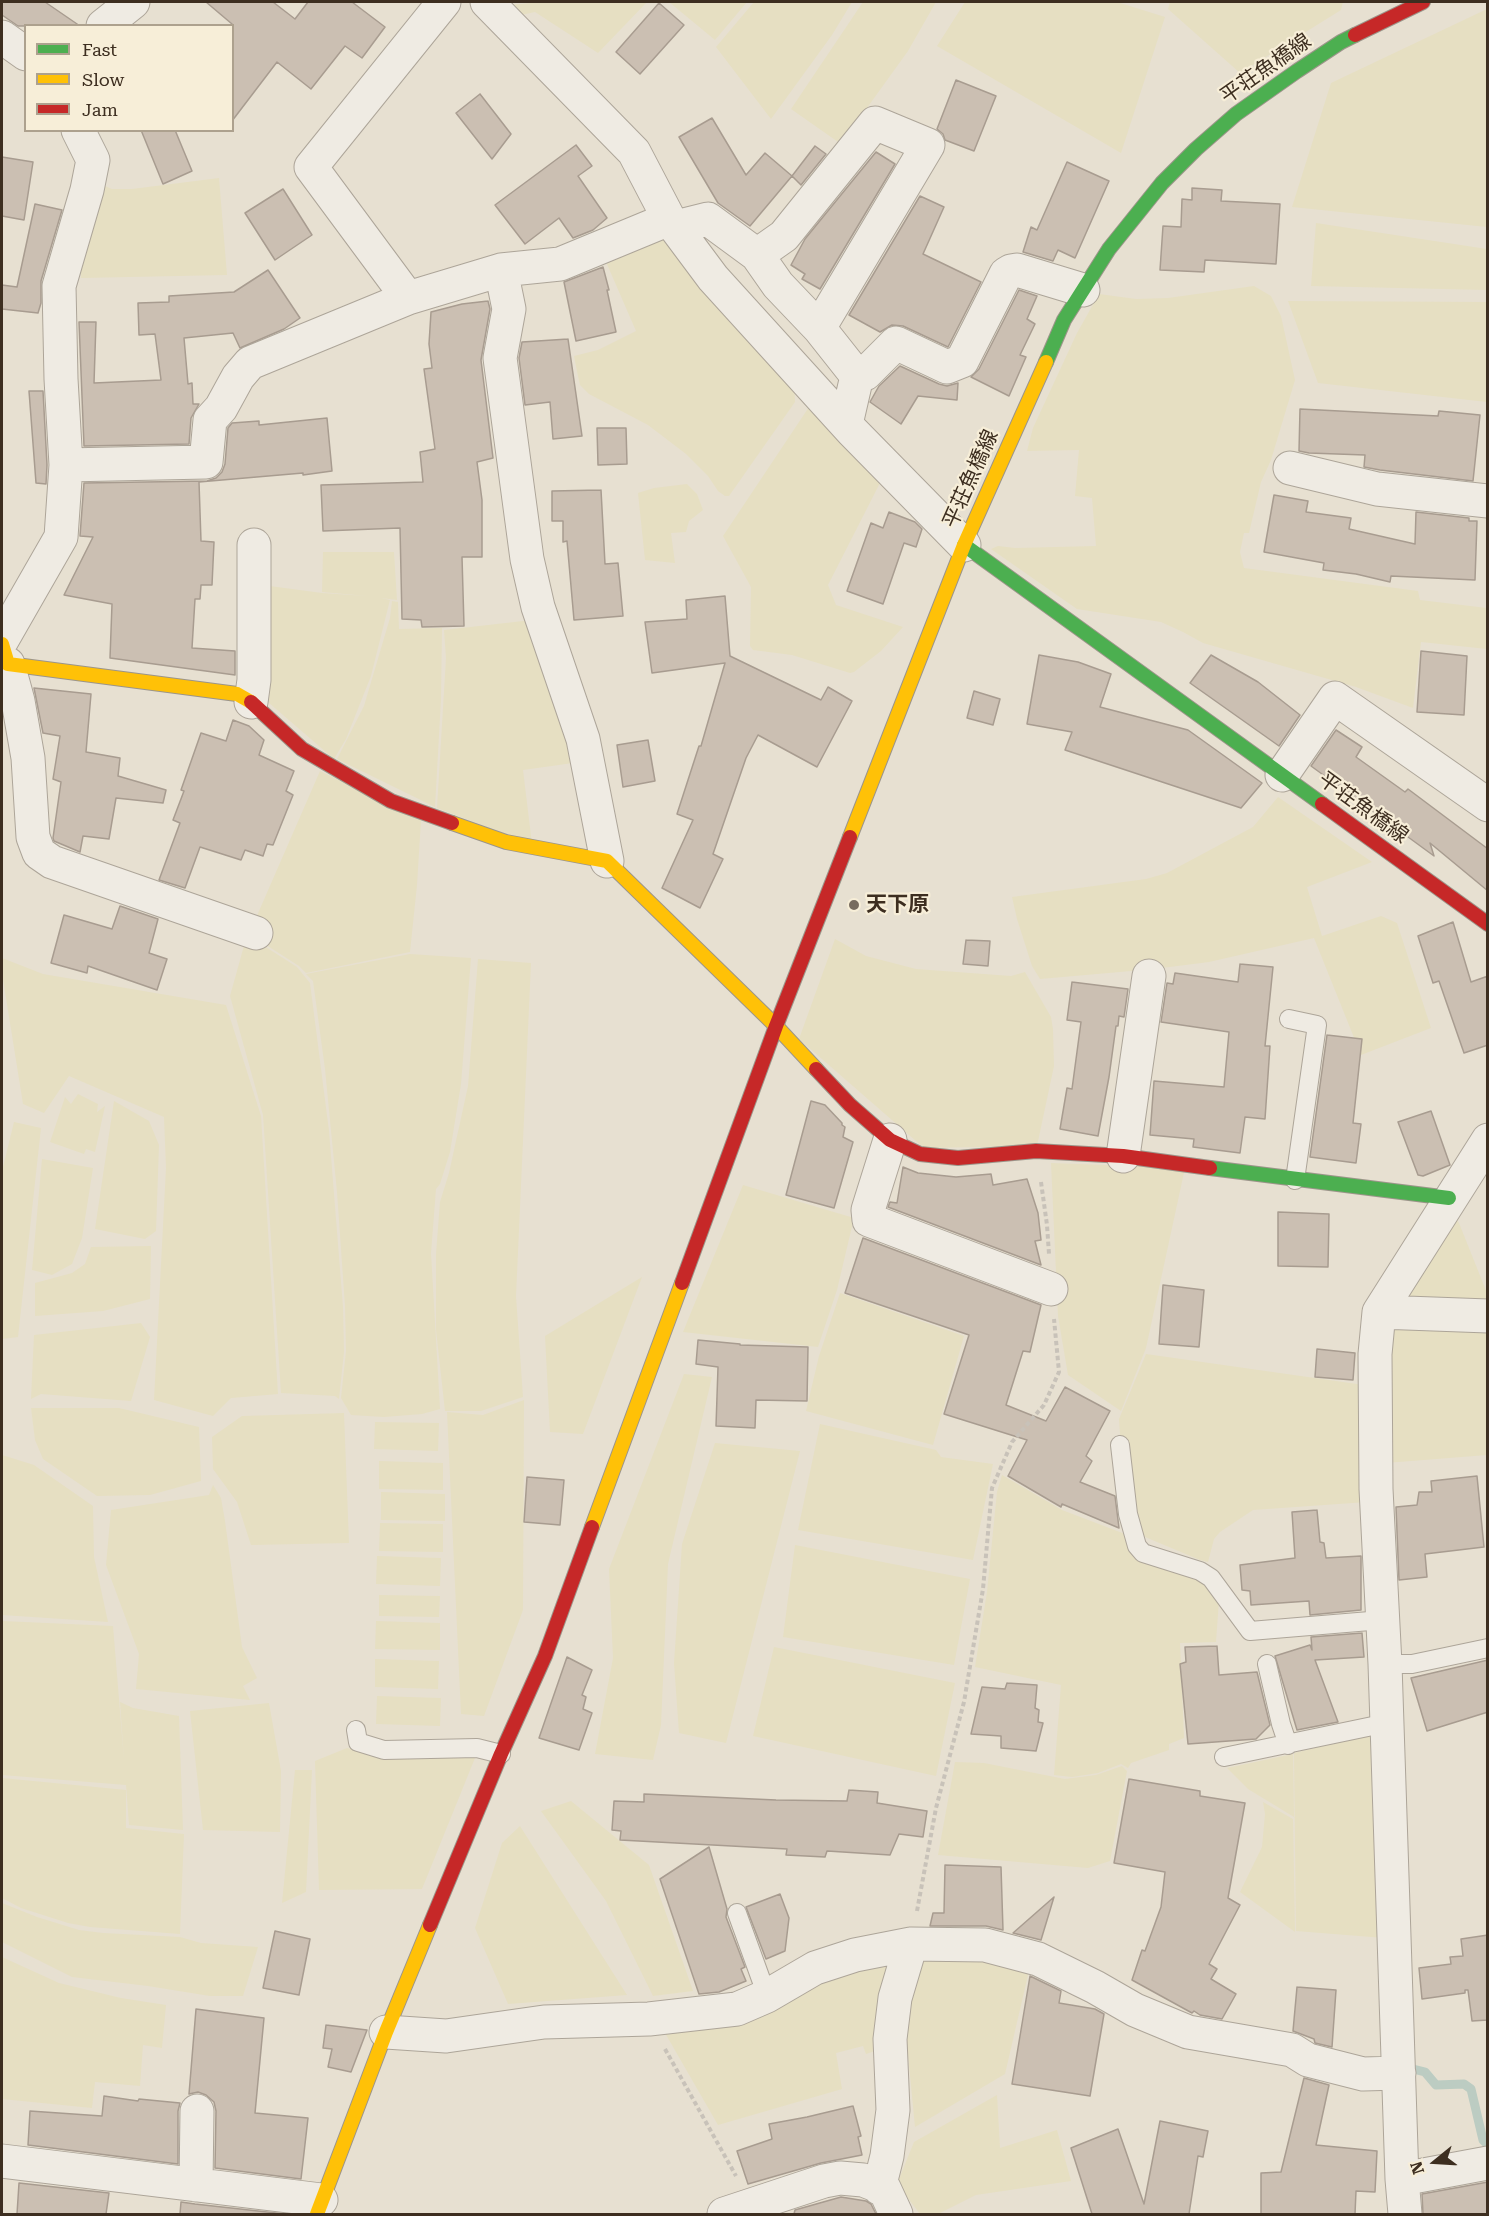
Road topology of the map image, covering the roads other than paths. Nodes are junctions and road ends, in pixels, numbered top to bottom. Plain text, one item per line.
1 (133, 2) edge
2 (444, 2) edge
3 (487, 2) edge
4 (1423, 2) edge
5 (106, 24) edge
6 (2, 37) edge
7 (24, 53) edge
8 (79, 132) edge
9 (673, 223) junction
10 (757, 255) junction
11 (501, 270) junction
12 (1083, 290) junction
13 (408, 298) junction
14 (819, 327) junction
15 (857, 376) junction
16 (846, 424) junction
17 (66, 465) junction
18 (1290, 468) dead end
19 (1488, 501) edge
20 (254, 545) dead end
21 (964, 545) junction
22 (4, 649) edge
23 (251, 702) junction
24 (1282, 775) junction
25 (1488, 806) edge
26 (607, 861) junction
27 (1488, 924) edge
28 (256, 933) dead end
29 (1149, 976) dead end
30 (1289, 1019) dead end
31 (776, 1026) junction
32 (890, 1140) junction
33 (1488, 1140) edge
34 (1123, 1156) junction
35 (1295, 1180) junction
36 (1449, 1198) junction
37 (1051, 1289) road end
38 (1379, 1312) junction
39 (1488, 1316) edge
40 (1120, 1445) dead end
41 (1382, 1620) junction
42 (1488, 1648) edge
43 (1268, 1664) dead end
44 (1385, 1664) junction
45 (1387, 1724) junction
46 (356, 1730) dead end
47 (1288, 1745) junction
48 (501, 1754) junction
49 (1224, 1757) dead end
50 (737, 1913) dead end
51 (911, 1944) junction
52 (766, 1996) junction
53 (386, 2032) junction
54 (1399, 2073) junction
55 (197, 2111) dead end
56 (2, 2161) edge
57 (1488, 2163) edge
58 (1402, 2179) junction
59 (196, 2185) junction
60 (888, 2201) edge
61 (319, 2207) edge
62 (738, 2210) edge
63 (1405, 2214) edge

1 - 5 street
2 - 13 street
3 - 9 street
4 - 12 street, 平荘魚橋線
6 - 7 street
8 - 17 street
9 - 10 street
9 - 11 street
9 - 16 street
10 - 14 street
10 - 14 street
11 - 13 street
11 - 26 street
12 - 15 street
12 - 21 street, 平荘魚橋線
13 - 17 street
14 - 15 street
15 - 16 street
16 - 21 street
17 - 22 street
18 - 19 street
20 - 23 street
21 - 24 street, 平荘魚橋線
21 - 31 street
22 - 23 street
22 - 28 street
23 - 26 street
24 - 25 street
24 - 27 street, 平荘魚橋線
26 - 31 street
29 - 34 street
30 - 35 lane
31 - 32 street
31 - 48 street
32 - 34 street
32 - 37 street
33 - 36 street
34 - 35 street
35 - 36 street
36 - 38 street
38 - 39 street
38 - 41 street
40 - 41 lane
41 - 44 street
42 - 44 lane
43 - 47 lane
44 - 45 street
45 - 47 lane
45 - 54 street
46 - 48 lane
47 - 49 lane
48 - 53 street
50 - 52 lane
51 - 52 street
51 - 54 street
51 - 60 street
52 - 53 street
53 - 61 street
54 - 58 street
55 - 59 street
56 - 59 street
57 - 58 street
58 - 63 street
59 - 61 street
60 - 62 street

